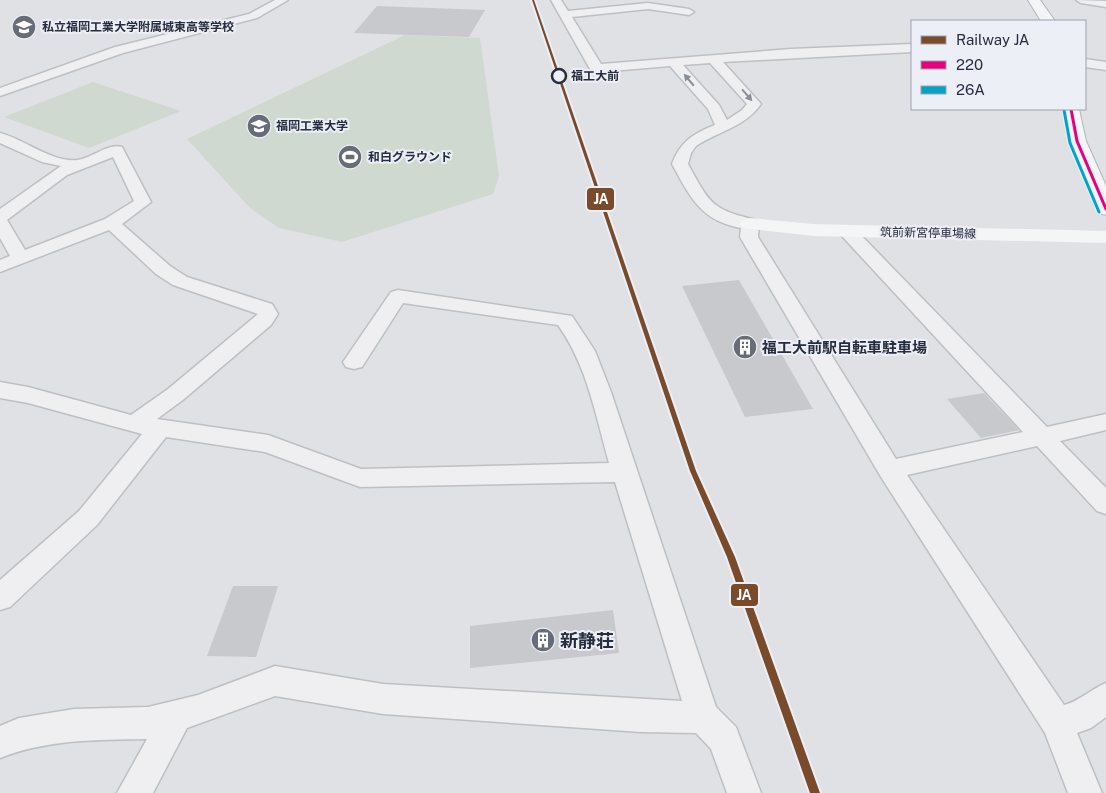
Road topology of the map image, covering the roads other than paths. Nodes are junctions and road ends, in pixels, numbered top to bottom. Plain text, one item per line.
1 (284, 0) edge
2 (556, 0) edge
3 (1034, 0) edge
4 (1081, 0) edge
5 (1106, 4) edge
6 (689, 12) dead end
7 (564, 15) junction
8 (1047, 20) edge
9 (911, 48) edge
10 (713, 60) junction
11 (674, 63) junction
12 (1086, 63) edge
13 (1106, 66) edge
14 (0, 92) edge
15 (1071, 110) edge
16 (723, 126) junction
17 (0, 137) edge
18 (79, 164) junction
19 (1106, 209) edge
20 (0, 217) edge
21 (0, 222) edge
22 (111, 222) junction
23 (750, 224) junction
24 (847, 231) junction
25 (1106, 237) edge
26 (20, 258) junction
27 (0, 266) edge
28 (354, 362) dead end
29 (0, 390) edge
30 (1106, 422) edge
31 (134, 424) junction
32 (160, 428) junction
33 (1041, 436) junction
34 (890, 470) junction
35 (624, 472) junction
36 (1106, 504) edge
37 (0, 598) edge
38 (1106, 698) edge
39 (176, 716) junction
40 (703, 716) junction
41 (1057, 723) junction
42 (0, 742) edge
43 (134, 793) edge
44 (744, 793) edge
45 (1085, 793) edge

1 - 14 street
2 - 7 street
3 - 8 main road
4 - 5 street
6 - 7 street
7 - 11 street
9 - 10 street
10 - 11 street
10 -> 16 street
16 -> 11 street
12 - 13 street
15 - 19 main road
16 - 23 street
17 - 18 street
18 - 20 street
18 - 22 street
21 - 26 street
22 - 26 street
22 - 31 street
23 - 24 main road, 筑前新宮停車場線
23 - 34 street
24 - 25 main road, 筑前新宮停車場線
24 - 33 street
26 - 27 street
28 - 35 street
29 - 31 street
30 - 33 street
31 - 32 street
32 - 35 street
32 - 37 street
33 - 34 street
33 - 36 street
34 - 41 street
35 - 40 street
38 - 41 street
39 - 40 street
39 - 42 street
39 - 43 street
40 - 44 street
41 - 45 street

